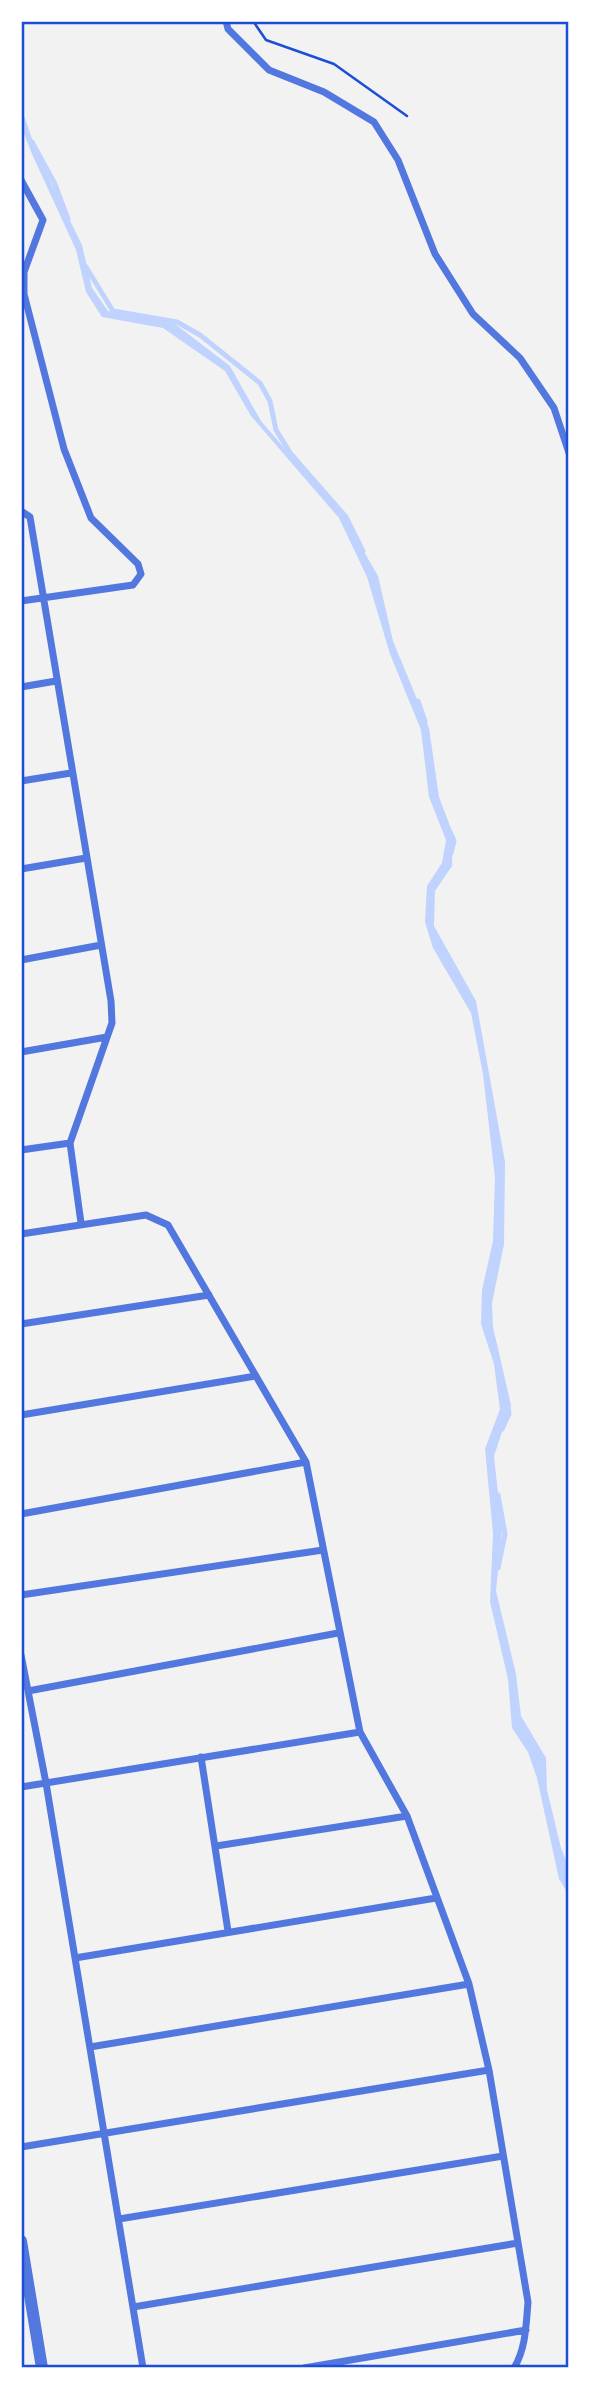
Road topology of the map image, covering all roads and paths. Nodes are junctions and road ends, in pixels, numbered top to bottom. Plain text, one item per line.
1 (226, 21) edge
2 (253, 21) edge
3 (407, 116) dead end
4 (21, 180) edge
5 (569, 453) edge
6 (21, 511) edge
7 (42, 598) junction
8 (21, 601) edge
9 (56, 681) junction
10 (21, 687) edge
11 (71, 773) junction
12 (21, 781) edge
13 (86, 858) junction
14 (21, 869) edge
15 (101, 945) junction
16 (21, 960) edge
17 (107, 1037) junction
18 (21, 1052) edge
19 (70, 1143) junction
20 (21, 1150) edge
21 (81, 1223) junction
22 (21, 1234) edge
23 (209, 1294) junction
24 (21, 1324) edge
25 (256, 1377) junction
26 (21, 1415) edge
27 (306, 1462) junction
28 (21, 1514) edge
29 (323, 1549) junction
30 (21, 1595) edge
31 (338, 1633) junction
32 (21, 1655) edge
33 (28, 1691) junction
34 (360, 1732) junction
35 (201, 1757) junction
36 (46, 1783) junction
37 (21, 1787) edge
38 (407, 1816) junction
39 (216, 1846) junction
40 (436, 1898) junction
41 (228, 1931) junction
42 (75, 1958) junction
43 (468, 1984) junction
44 (90, 2047) junction
45 (489, 2070) junction
46 (104, 2134) junction
47 (21, 2147) edge
48 (503, 2156) junction
49 (119, 2219) junction
50 (21, 2241) edge
51 (518, 2243) junction
52 (133, 2307) junction
53 (526, 2330) junction
54 (42, 2368) edge
55 (144, 2368) edge
56 (304, 2368) edge
57 (514, 2368) edge

1 - 5 street
2 - 3 path
4 - 7 street
6 - 7 street
7 - 8 street
7 - 9 street
9 - 10 street
9 - 11 street
11 - 12 street
11 - 13 street
13 - 14 street
13 - 15 street
15 - 16 street
15 - 17 street
17 - 18 street
17 - 19 street
19 - 20 street
19 - 21 street
21 - 22 street
21 - 23 street
23 - 24 street
23 - 25 street
25 - 26 street
25 - 27 street
27 - 28 street
27 - 29 street
29 - 30 street
29 - 31 street
31 - 33 street
31 - 34 street
32 - 33 street
33 - 36 street
34 - 35 street
34 - 38 street
35 - 36 street
35 - 39 street
36 - 37 street
36 - 42 street
38 - 39 street
38 - 40 street
39 - 41 street
40 - 41 street
40 - 43 street
41 - 42 street
42 - 44 street
43 - 44 street
43 - 45 street
44 - 46 street
45 - 46 street
45 - 48 street
46 - 47 street
46 - 49 street
48 - 49 street
48 - 51 street
49 - 52 street
50 - 54 street
51 - 52 street
51 - 53 street
52 - 55 street
53 - 56 street
53 - 57 street

